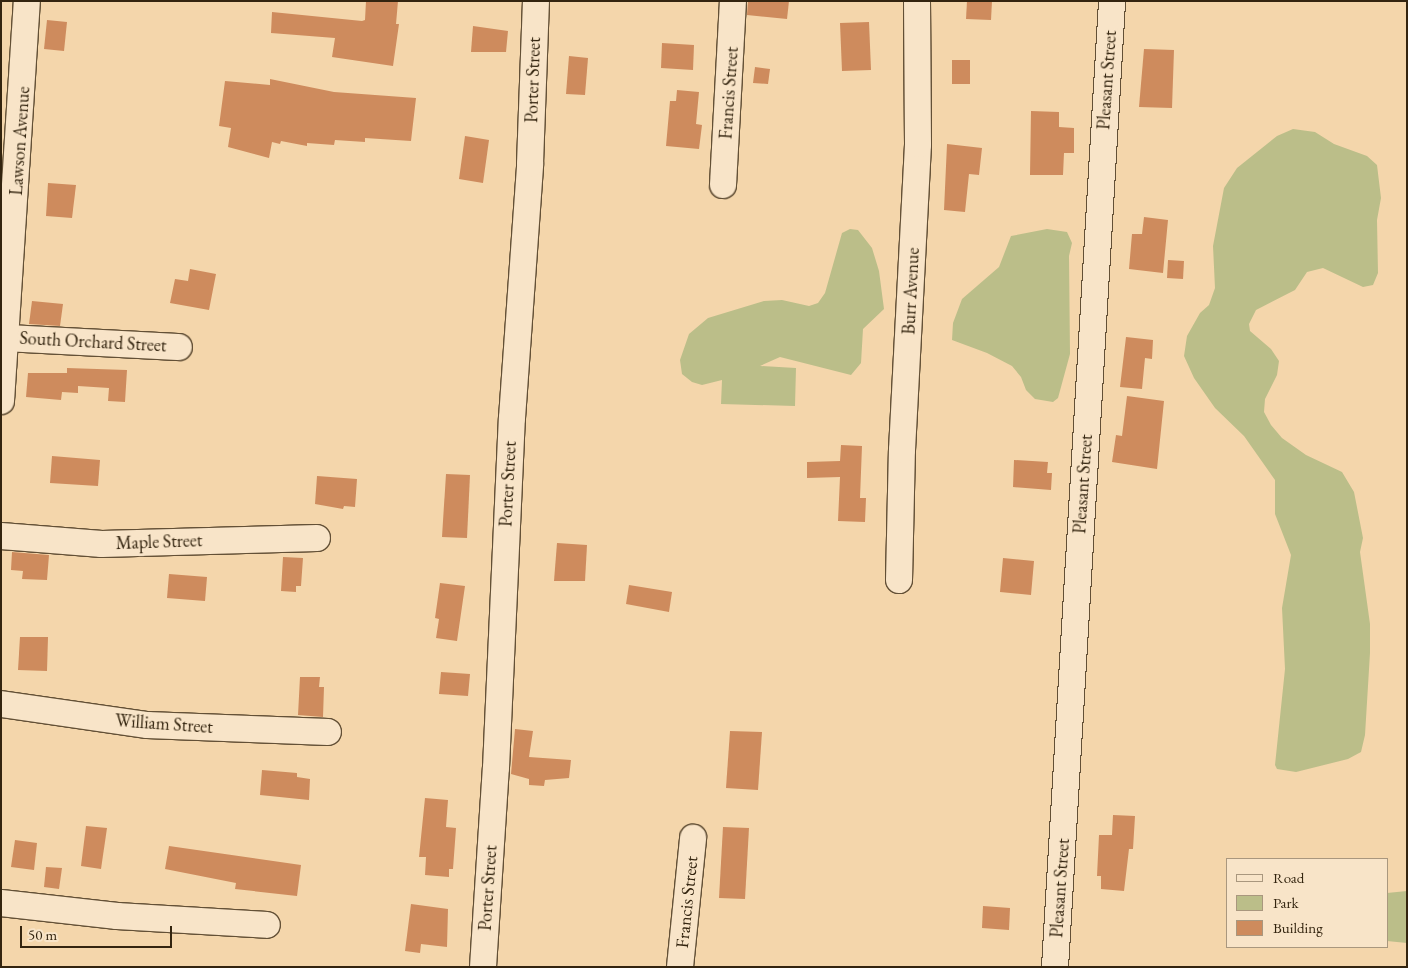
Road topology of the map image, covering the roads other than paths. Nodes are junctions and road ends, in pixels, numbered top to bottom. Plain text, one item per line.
1 (27, 1) edge
2 (536, 1) edge
3 (733, 1) edge
4 (917, 1) edge
5 (1112, 1) edge
6 (723, 185) dead end
7 (6, 338) junction
8 (179, 347) dead end
9 (1, 401) edge
10 (1, 536) edge
11 (317, 538) dead end
12 (899, 580) dead end
13 (1, 704) edge
14 (328, 732) dead end
15 (693, 838) dead end
16 (1, 903) edge
17 (267, 925) dead end
18 (483, 967) edge
19 (680, 967) edge
20 (1055, 967) edge

1 - 7 street, Lawson Avenue
2 - 18 street, Porter Street
3 - 6 street, Francis Street
4 - 12 street, Burr Avenue
5 - 20 street, Pleasant Street
7 - 8 street, South Orchard Street
7 - 9 street, Lawson Avenue
10 - 11 street, Maple Street
13 - 14 street, William Street
15 - 19 street, Francis Street
16 - 17 street

